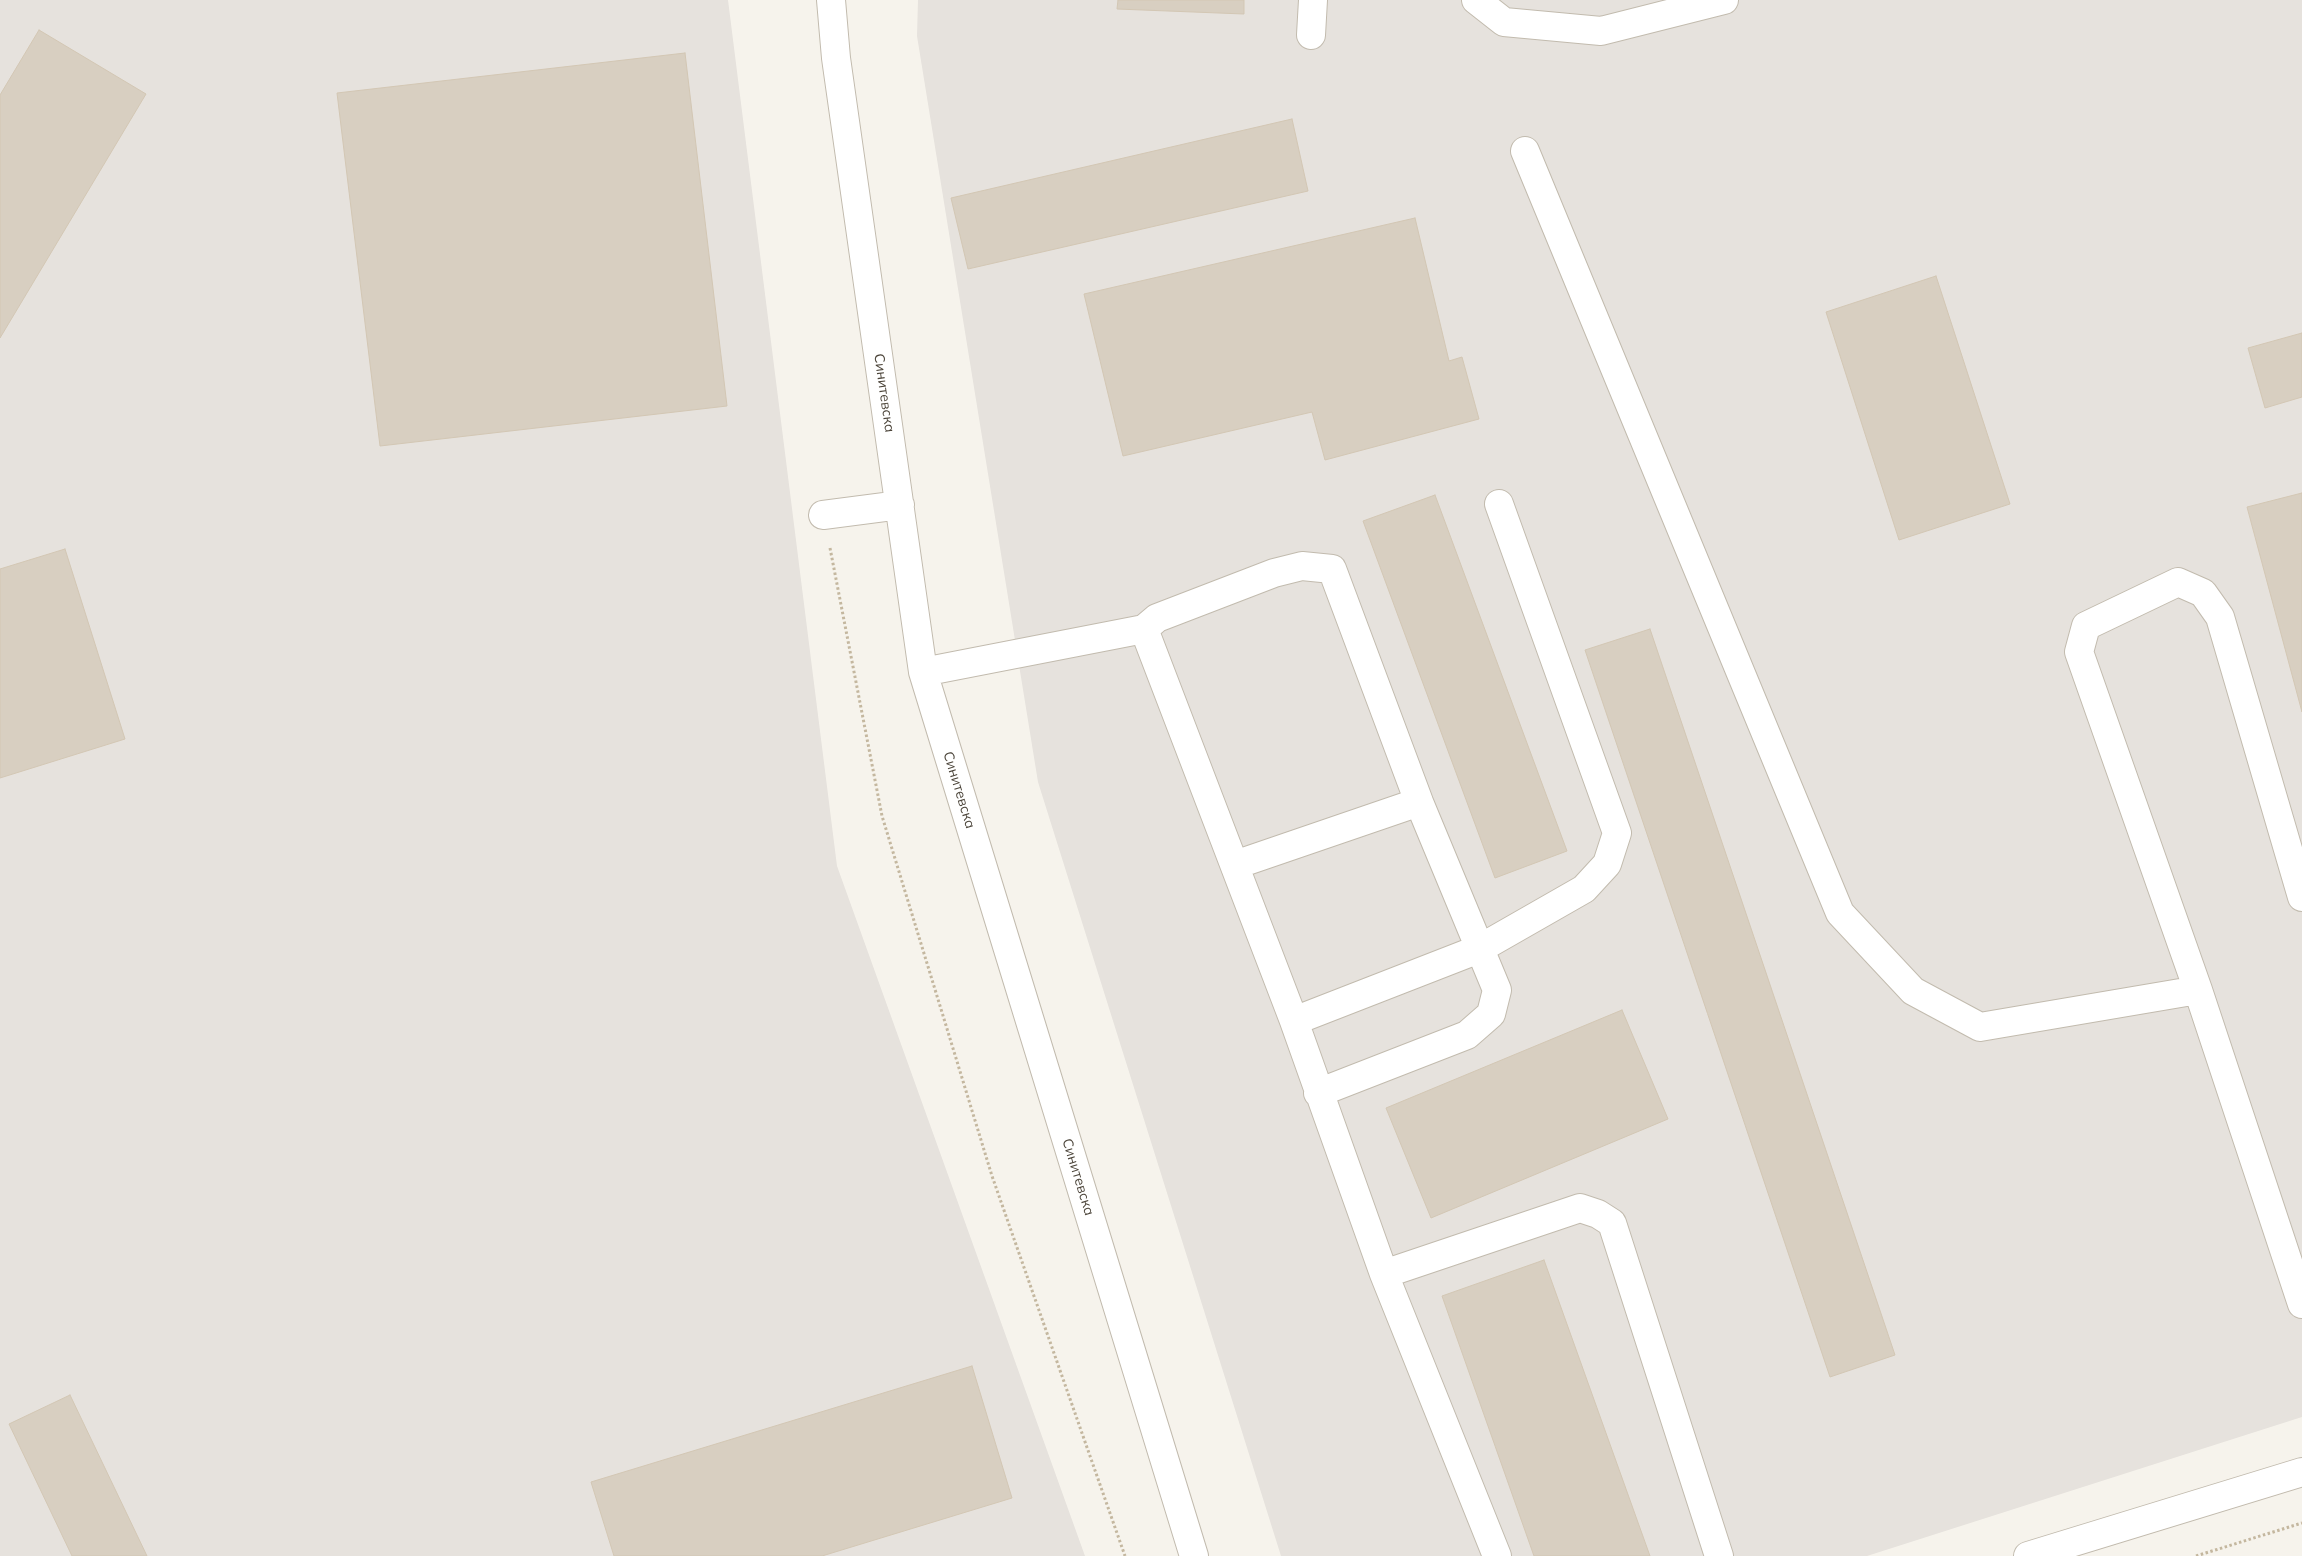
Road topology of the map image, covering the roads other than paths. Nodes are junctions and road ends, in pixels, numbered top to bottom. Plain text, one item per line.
1 (831, 0) edge
2 (1313, 0) edge
3 (1476, 0) edge
4 (1724, 0) edge
5 (1311, 34) dead end
6 (1526, 152) dead end
7 (1499, 504) dead end
8 (900, 505) junction
9 (823, 515) road end
10 (1144, 629) junction
11 (923, 672) junction
12 (1419, 802) junction
13 (1235, 865) junction
14 (2302, 897) edge
15 (1480, 949) junction
16 (2198, 990) junction
17 (1294, 1021) junction
18 (1318, 1093) junction
19 (1384, 1274) junction
20 (2302, 1304) edge
21 (2302, 1472) edge
22 (1194, 1556) edge
23 (1498, 1556) edge
24 (1719, 1556) edge
25 (2028, 1556) edge

1 - 8 street, Синитевска
2 - 5 street
3 - 4 street
6 - 16 street
7 - 15 street
8 - 9 street
8 - 11 street, Синитевска
10 - 11 street
10 - 12 street
10 - 13 street
11 - 22 street, Синитевска
12 - 13 street
12 - 15 street
13 - 17 street
14 - 16 street
15 - 17 street
15 - 18 street
16 - 20 street
17 - 18 street
18 - 19 street
19 - 23 street
19 - 24 street
21 - 25 street

